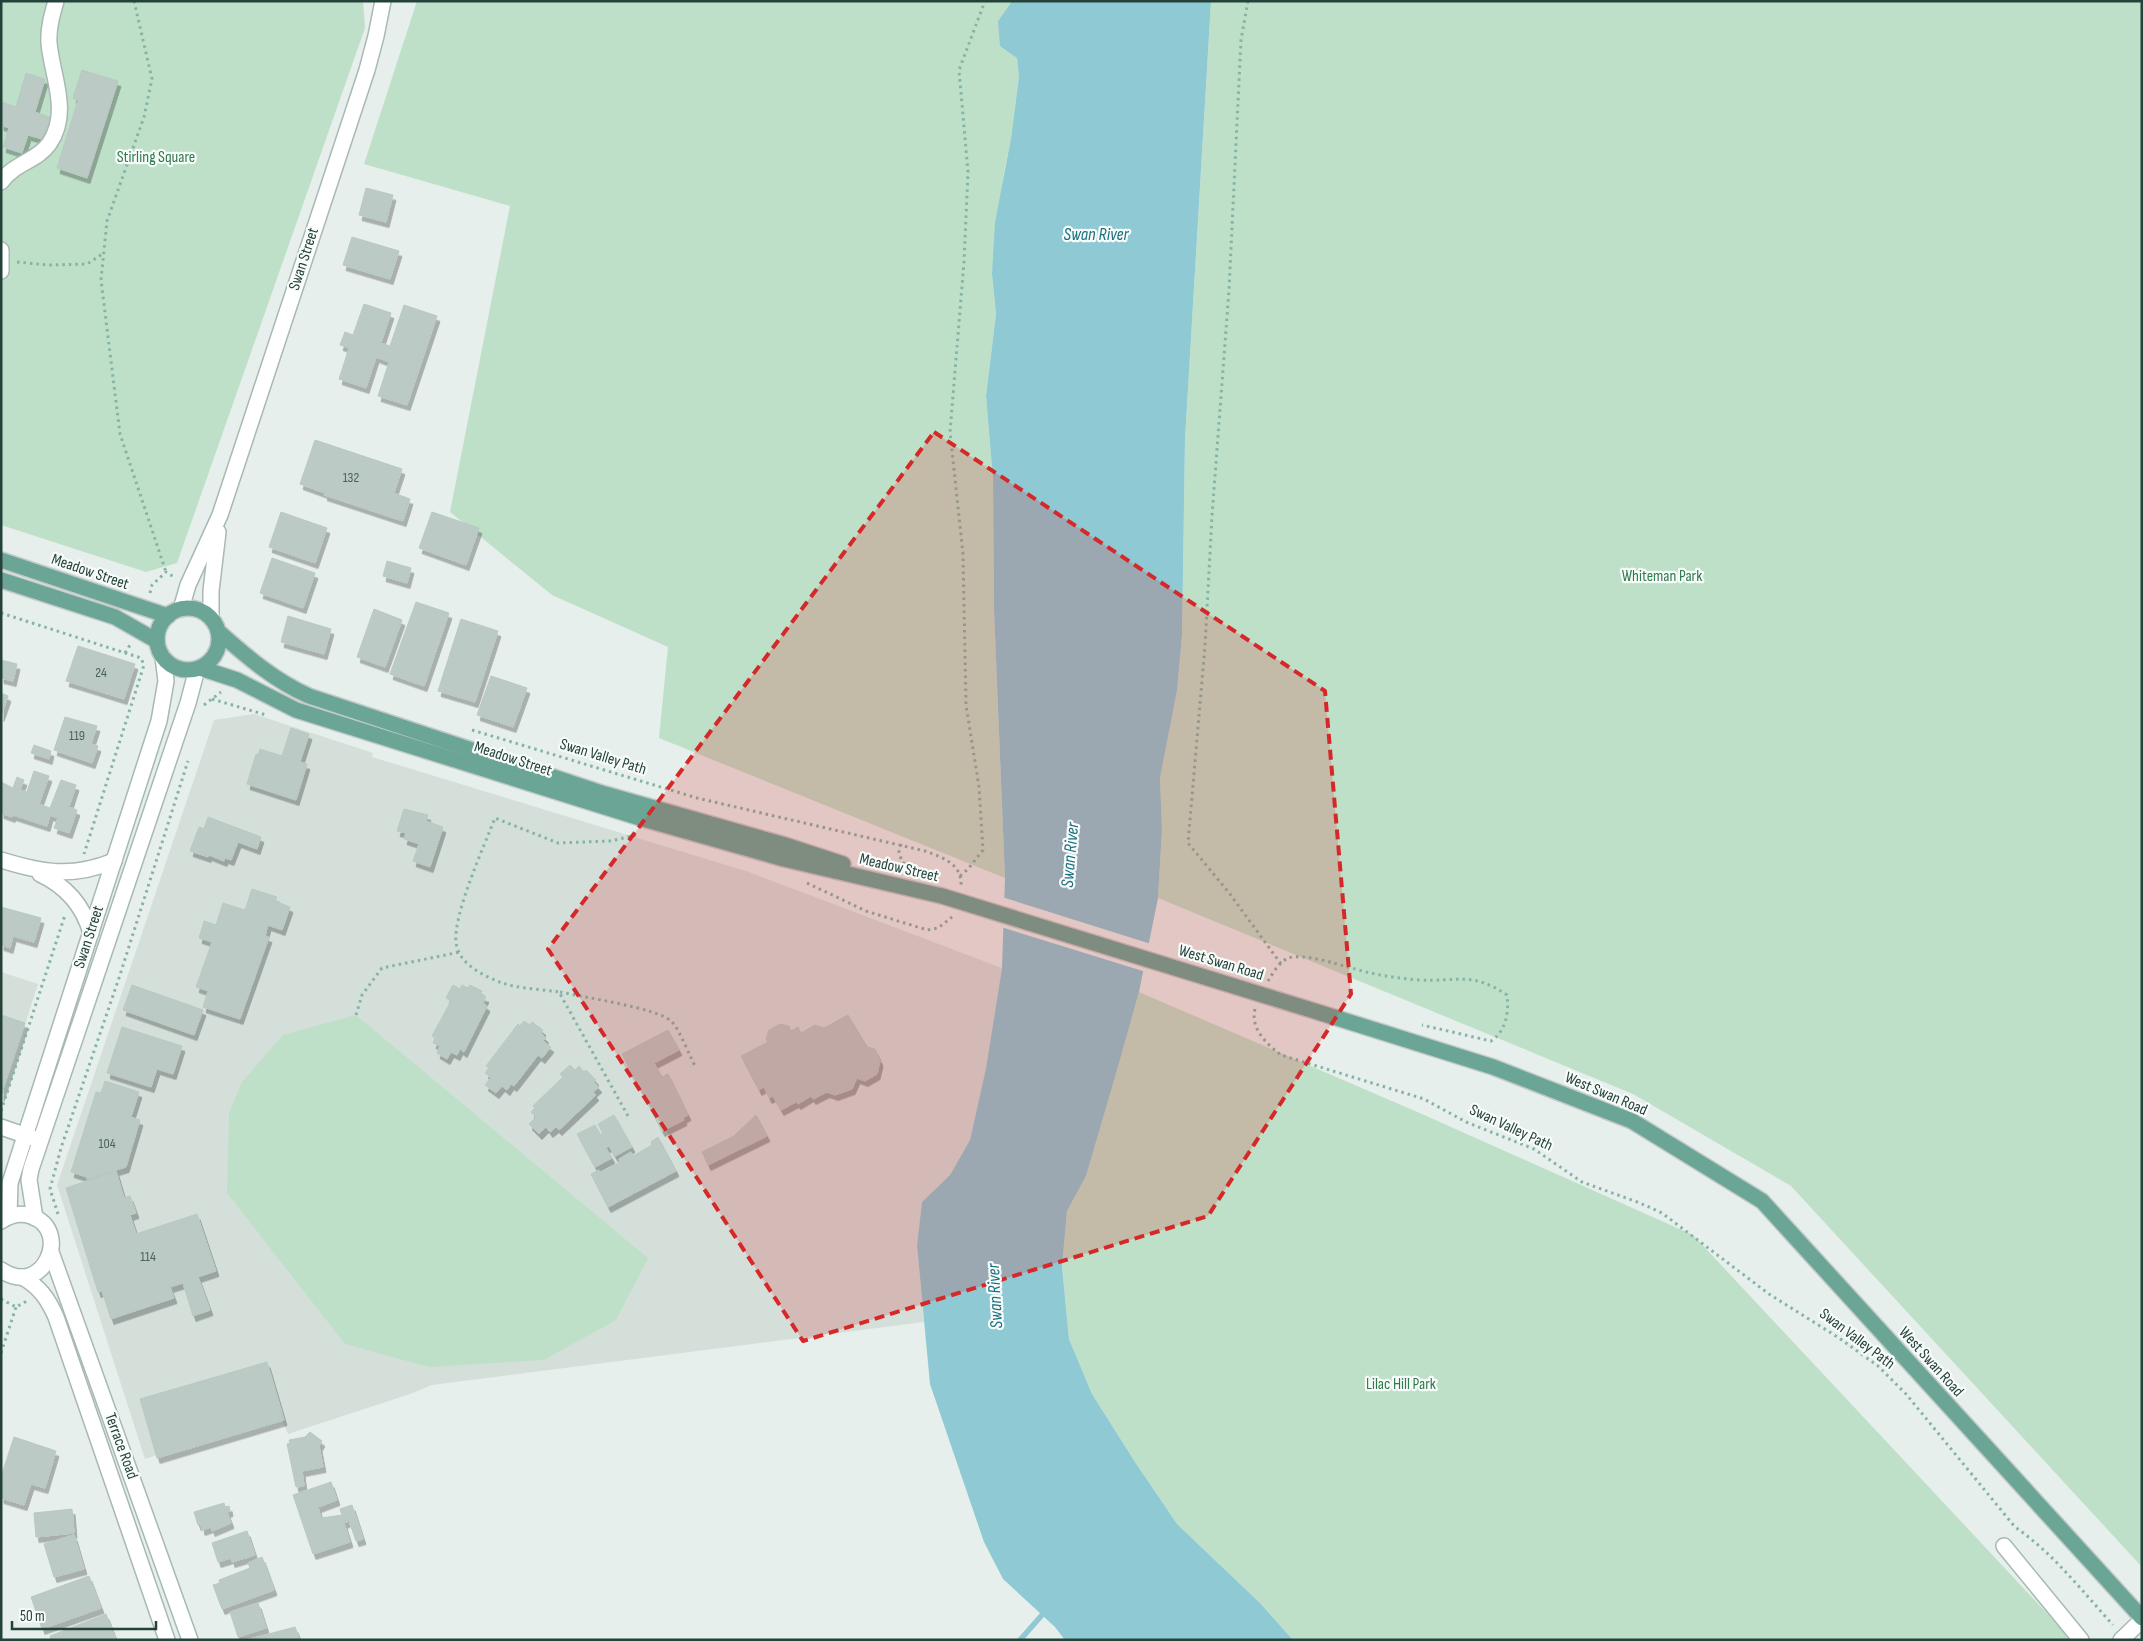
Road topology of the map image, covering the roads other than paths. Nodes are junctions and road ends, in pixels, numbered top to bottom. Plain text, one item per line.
1 (56, 1) edge
2 (383, 1) edge
3 (1, 182) edge
4 (1, 250) edge
5 (2, 261) edge
6 (1, 271) edge
7 (220, 515) junction
8 (1, 560) edge
9 (1, 580) edge
10 (174, 613) junction
11 (211, 618) junction
12 (219, 632) junction
13 (157, 641) junction
14 (163, 657) junction
15 (199, 669) junction
16 (1, 860) edge
17 (114, 860) junction
18 (27, 868) junction
19 (942, 896) junction
20 (90, 933) junction
21 (1, 1128) edge
22 (25, 1136) junction
23 (40, 1141) junction
24 (5, 1218) edge
25 (35, 1218) junction
26 (51, 1252) junction
27 (8, 1276) edge
28 (2004, 1546) dead end
29 (2142, 1619) edge
30 (2122, 1638) edge
31 (167, 1640) edge
32 (190, 1640) edge
33 (2081, 1640) edge

1 - 3 street
2 - 7 street, Swan Street
4 - 5 street
5 - 6 street
7 - 10 street, Swan Street
7 - 11 street, Swan Street
8 - 10 main road, Meadow Street
9 - 13 main road
10 - 11 main road
10 - 13 main road
11 - 12 main road
12 - 15 main road
12 - 19 main road, Meadow Street
13 - 14 main road
14 - 15 main road
14 - 17 street, Swan Street
15 - 19 main road, Meadow Street
15 - 23 street, Swan Street
16 - 18 street
17 - 18 street
17 - 20 street, Swan Street
18 - 20 street
19 - 29 main road, West Swan Road, bridge
20 - 22 street, Swan Street
21 - 22 street
22 - 23 street
22 - 24 street, Swan Street
23 - 25 street, Swan Street
24 - 25 street
25 - 26 street, Terrace Road
26 - 27 street
26 - 32 street, Terrace Road
27 - 31 street, Terrace Road
28 - 33 street
29 - 30 street

